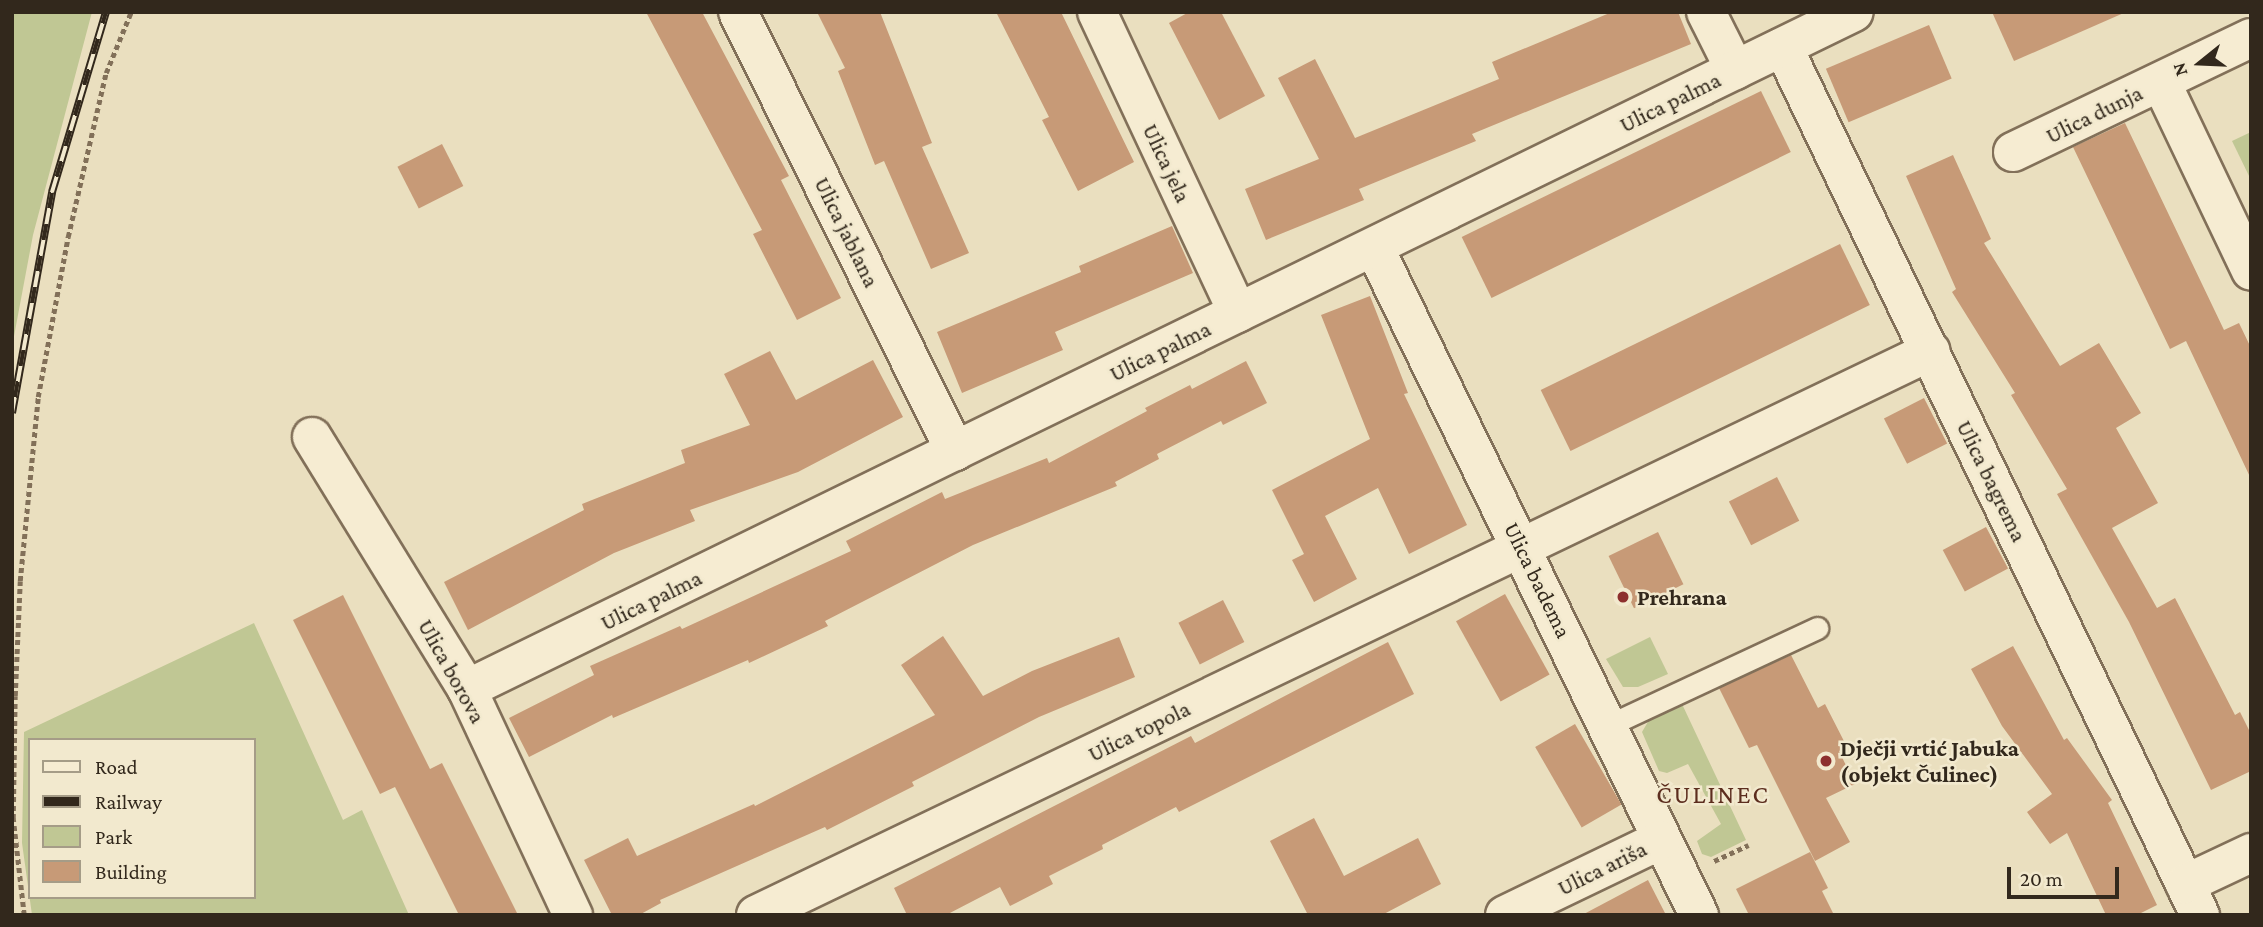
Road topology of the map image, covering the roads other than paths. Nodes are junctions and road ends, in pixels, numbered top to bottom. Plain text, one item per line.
1 (738, 12) edge
2 (1097, 12) edge
3 (1706, 12) edge
4 (1854, 12) edge
5 (2251, 38) edge
6 (1783, 47) junction
7 (1735, 71) junction
8 (2161, 82) junction
9 (2013, 152) dead end
10 (1374, 247) junction
11 (2251, 271) edge
12 (1238, 313) junction
13 (1931, 351) junction
14 (312, 437) dead end
15 (955, 451) junction
16 (1522, 547) junction
17 (1817, 628) dead end
18 (467, 689) junction
19 (1607, 726) junction
20 (1661, 840) junction
21 (2251, 853) edge
22 (2193, 900) edge
23 (573, 915) edge
24 (757, 915) edge
25 (1506, 915) edge
26 (1699, 915) edge

1 - 15 street, Ulica jablana
2 - 12 street, Ulica jela
3 - 7 street
4 - 6 street, Ulica palma
5 - 8 street, Ulica dunja
6 - 7 street, Ulica palma
6 - 13 street, Ulica bagrema
7 - 10 street, Ulica palma
8 - 9 street, Ulica dunja
8 - 11 street
10 - 12 street, Ulica palma
10 - 16 street, Ulica badema
12 - 15 street, Ulica palma
13 - 16 street, Ulica topola
13 - 22 street, Ulica bagrema
14 - 18 street, Ulica borova
15 - 18 street, Ulica palma
16 - 19 street, Ulica badema
16 - 24 street, Ulica topola
17 - 19 lane
18 - 23 street, Ulica borova
19 - 20 street, Ulica badema
20 - 25 street, Ulica ariša
20 - 26 street, Ulica badema
21 - 22 street

